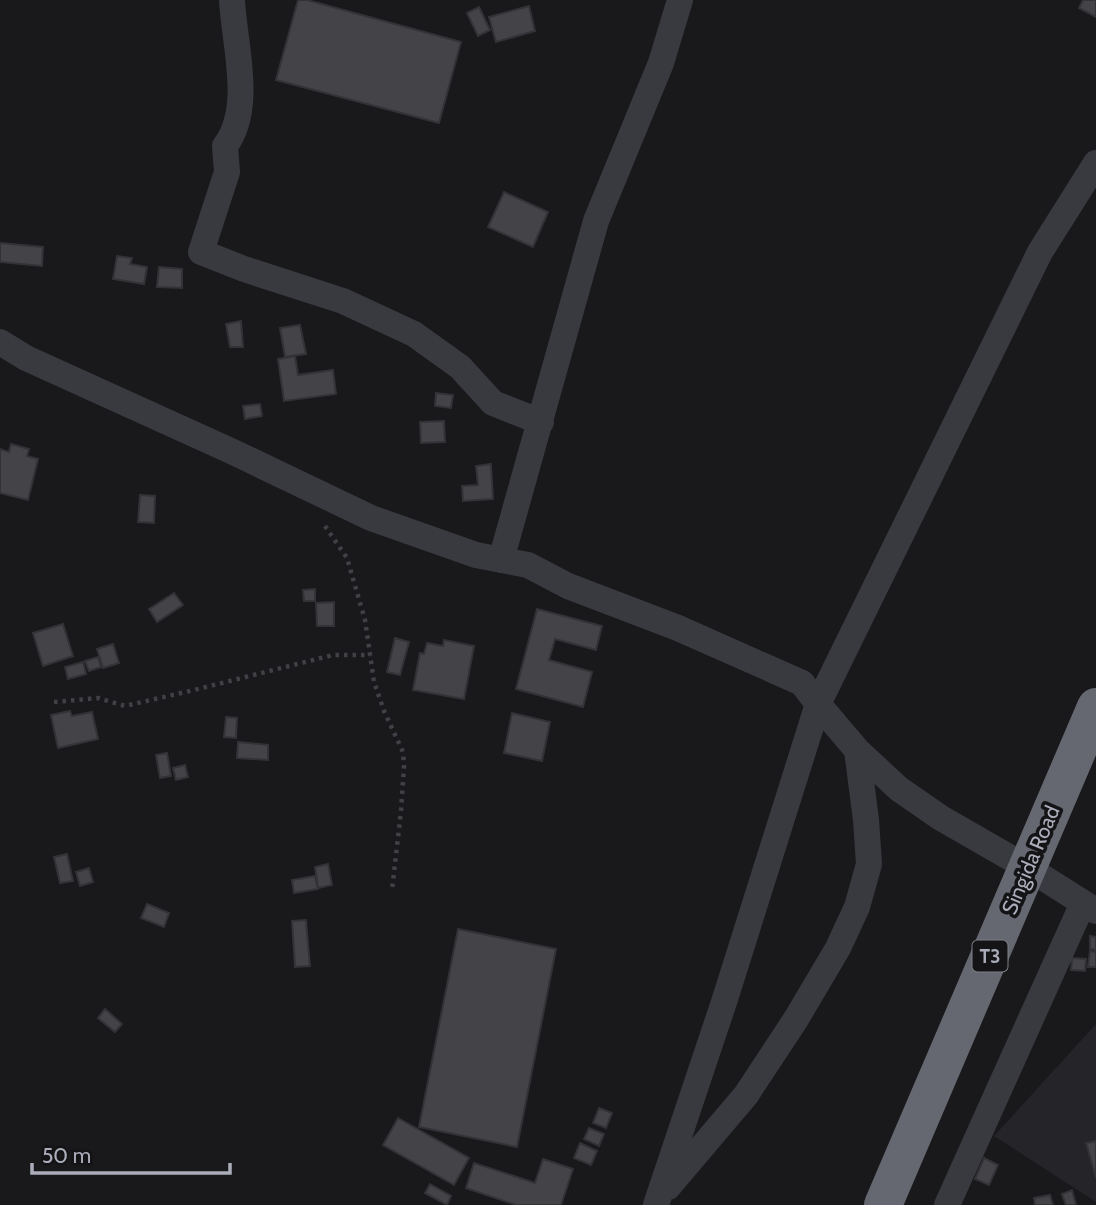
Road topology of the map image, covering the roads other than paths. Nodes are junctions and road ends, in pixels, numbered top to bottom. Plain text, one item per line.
1 (232, 0) edge
2 (680, 0) edge
3 (1096, 163) edge
4 (0, 342) edge
5 (541, 422) junction
6 (501, 560) junction
7 (818, 704) junction
8 (1096, 707) edge
9 (857, 750) junction
10 (1028, 868) junction
11 (1090, 907) edge
12 (657, 1202) edge
13 (883, 1205) edge
14 (947, 1205) edge

1 - 5 street
2 - 5 street
3 - 7 street
4 - 6 street
5 - 6 street
6 - 7 street
7 - 9 street
7 - 12 street
8 - 10 highway, Singida Road / T3
9 - 10 street
9 - 12 street
10 - 11 street
10 - 13 highway, Singida Road / T3
11 - 14 street

